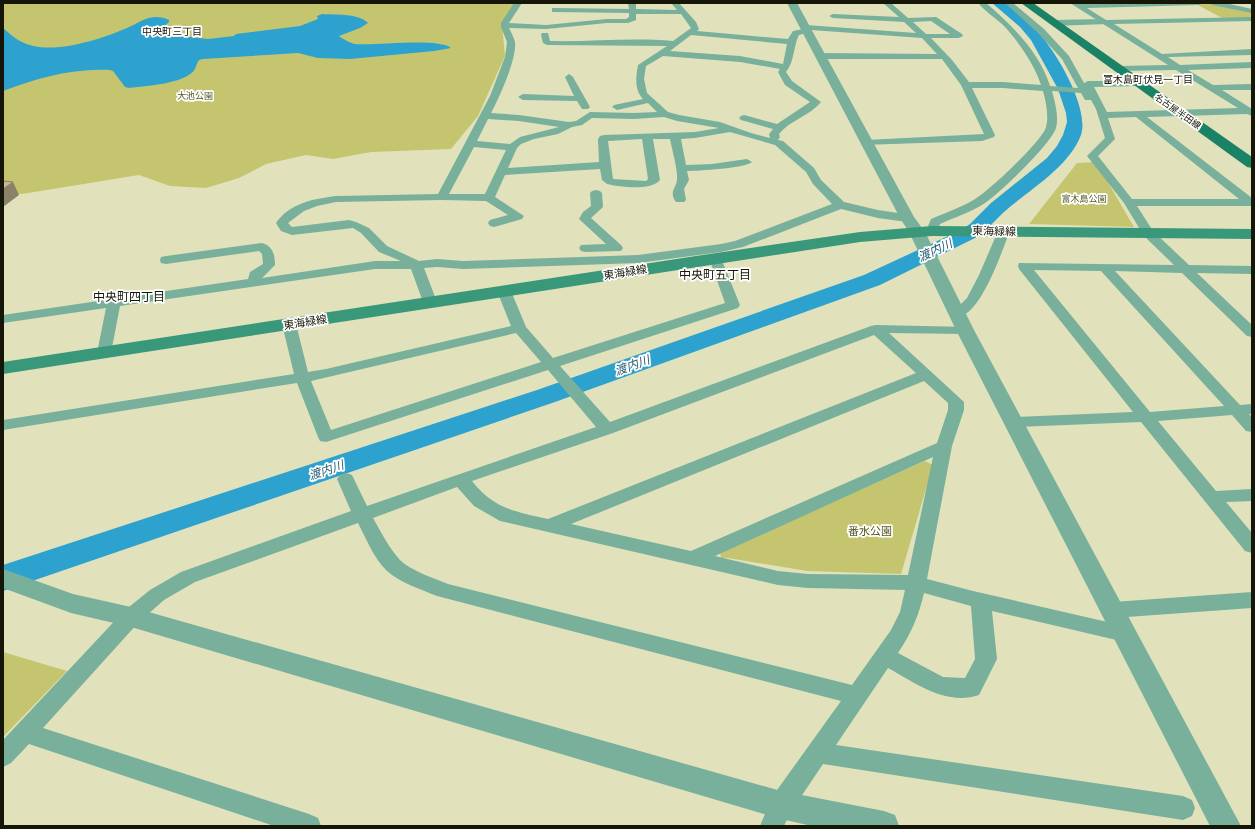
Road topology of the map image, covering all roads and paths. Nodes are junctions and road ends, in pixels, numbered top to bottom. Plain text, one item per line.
1 (518, 3) edge
2 (551, 3) edge
3 (632, 3) edge
4 (675, 3) edge
5 (792, 3) edge
6 (888, 3) edge
7 (982, 3) edge
8 (1009, 3) edge
9 (1026, 3) edge
10 (1191, 3) edge
11 (1215, 3) edge
12 (1076, 4) edge
13 (1203, 8) edge
14 (555, 10) junction
15 (1252, 11) edge
16 (632, 12) junction
17 (683, 12) junction
18 (833, 16) dead end
19 (1220, 19) junction
20 (1252, 19) edge
21 (906, 20) junction
22 (1104, 22) junction
23 (1054, 23) junction
24 (505, 24) junction
25 (577, 25) junction
26 (806, 28) junction
27 (868, 31) junction
28 (691, 33) junction
29 (545, 35) dead end
30 (925, 36) junction
31 (791, 42) junction
32 (868, 42) dead end
33 (675, 44) junction
34 (1252, 52) edge
35 (661, 53) junction
36 (1165, 55) dead end
37 (820, 56) junction
38 (943, 56) junction
39 (1252, 65) edge
40 (786, 67) junction
41 (1178, 67) junction
42 (1119, 69) junction
43 (569, 77) dead end
44 (1138, 83) junction
45 (966, 85) junction
46 (1252, 87) edge
47 (1049, 88) junction
48 (1212, 88) junction
49 (1085, 91) junction
50 (524, 97) dead end
51 (580, 98) junction
52 (649, 100) junction
53 (617, 107) dead end
54 (1102, 112) junction
55 (1251, 112) edge
56 (1182, 113) junction
57 (665, 114) junction
58 (1139, 114) junction
59 (590, 115) junction
60 (485, 116) junction
61 (744, 118) dead end
62 (569, 125) junction
63 (779, 128) junction
64 (729, 129) junction
65 (647, 136) junction
66 (675, 136) junction
67 (773, 140) junction
68 (866, 142) junction
69 (470, 144) junction
70 (512, 147) junction
71 (747, 162) dead end
72 (1252, 164) edge
73 (605, 165) junction
74 (680, 168) junction
75 (501, 172) junction
76 (596, 193) dead end
77 (442, 197) junction
78 (489, 198) junction
79 (680, 200) dead end
80 (1129, 202) junction
81 (840, 205) junction
82 (494, 223) dead end
83 (920, 231) junction
84 (997, 231) junction
85 (1148, 233) junction
86 (1252, 234) edge
87 (586, 248) dead end
88 (617, 248) junction
89 (715, 258) junction
90 (166, 260) dead end
91 (626, 260) junction
92 (416, 265) junction
93 (1104, 267) junction
94 (1186, 269) junction
95 (1252, 270) edge
96 (255, 282) junction
97 (504, 291) junction
98 (430, 302) junction
99 (114, 303) junction
100 (3, 319) edge
101 (961, 322) junction
102 (289, 324) junction
103 (519, 328) junction
104 (876, 329) junction
105 (1252, 333) edge
106 (104, 353) junction
107 (552, 367) junction
108 (3, 368) edge
109 (925, 375) junction
110 (302, 377) junction
111 (1252, 409) edge
112 (1236, 410) junction
113 (1146, 417) junction
114 (1013, 422) junction
115 (3, 425) edge
116 (1252, 428) edge
117 (607, 429) junction
118 (944, 446) junction
119 (346, 479) dead end
120 (461, 479) junction
121 (1252, 495) edge
122 (1212, 497) junction
123 (362, 515) junction
124 (549, 526) junction
125 (1252, 546) edge
126 (693, 558) junction
127 (3, 578) edge
128 (916, 583) junction
129 (1252, 600) edge
130 (981, 601) junction
131 (1113, 610) junction
132 (131, 617) junction
133 (1125, 634) junction
134 (884, 656) junction
135 (856, 696) junction
136 (25, 732) junction
137 (817, 753) junction
138 (3, 756) edge
139 (1183, 808) dead end
140 (776, 816) edge
141 (309, 826) edge
142 (884, 826) edge
143 (1226, 826) edge

1 - 24 street
2 - 14 street
3 - 16 street
4 - 17 street
5 - 26 street
6 - 21 street
7 - 47 street
8 - 49 street
9 - 23 main road, 名古屋半田線
10 - 12 street
10 - 13 street
11 - 15 street
12 - 22 street
13 - 19 street
14 - 16 street
14 - 25 street
16 - 17 street
16 - 25 street
17 - 28 street
18 - 21 street
19 - 20 street
19 - 22 street
21 - 30 street
21 - 30 street
22 - 23 street
22 - 41 street
23 - 42 main road, 名古屋半田線
24 - 25 street
24 - 60 street
26 - 27 street
26 - 31 street
26 - 37 street
27 - 30 street
27 - 32 street
28 - 31 street
28 - 33 street
29 - 33 street
30 - 38 street
31 - 40 street
33 - 35 street
34 - 36 street
35 - 40 street
35 - 52 street
37 - 38 street
37 - 68 street
38 - 45 street
39 - 41 street
40 - 63 street
41 - 42 street
41 - 48 street
42 - 44 main road, 名古屋半田線
43 - 51 street
44 - 54 street
44 - 56 main road, 名古屋半田線
45 - 47 street
45 - 68 street
46 - 48 street
47 - 49 street
47 - 83 street
48 - 55 street
49 - 54 street
50 - 51 street
51 - 59 street
52 - 53 street
52 - 57 street
54 - 58 street
54 - 80 street
55 - 56 street
56 - 58 street
56 - 72 main road, 名古屋半田線
57 - 59 street
57 - 64 street
58 - 80 street
59 - 62 street
60 - 62 street
60 - 69 street
61 - 63 street
62 - 70 street
63 - 67 street
64 - 66 street
64 - 67 street
65 - 66 street
65 - 73 street
65 - 73 street
66 - 74 street
67 - 81 street
68 - 83 street
69 - 70 street
69 - 77 street
70 - 75 street
71 - 74 street
73 - 75 street
74 - 79 street
75 - 78 street
76 - 88 street
77 - 78 street
77 - 92 street
78 - 82 street
80 - 85 street
81 - 83 street
81 - 91 street
83 - 84 main road, 東海緑線
83 - 89 main road, 東海緑線
83 - 101 street
84 - 85 main road, 東海緑線
84 - 101 street
85 - 86 main road, 東海緑線
85 - 94 street
87 - 88 street
88 - 91 street
89 - 97 main road, 東海緑線
89 - 107 street
90 - 96 street
91 - 92 street
92 - 96 street
92 - 98 street
93 - 94 street
93 - 112 street
93 - 113 street
94 - 95 street
94 - 105 street
96 - 99 street
97 - 98 main road, 東海緑線
97 - 103 street
98 - 102 main road, 東海緑線
99 - 100 street
99 - 106 street
101 - 104 street
101 - 114 street
102 - 106 main road, 東海緑線
102 - 110 street
103 - 107 street
103 - 110 street
104 - 109 street
104 - 117 street
106 - 108 main road, 東海緑線
107 - 110 street
107 - 117 street
109 - 118 street
109 - 124 street
110 - 115 street
111 - 112 street
112 - 113 street
112 - 116 street
113 - 114 street
113 - 122 street
114 - 131 street
117 - 120 street
118 - 126 street
118 - 128 street
119 - 123 street
120 - 123 street
120 - 124 street
121 - 122 street
122 - 125 street
123 - 132 street
123 - 135 street
124 - 126 street
126 - 128 street
127 - 132 street
128 - 130 street
128 - 134 street
129 - 131 street
130 - 133 street
130 - 134 street
131 - 133 street
132 - 136 street
132 - 140 street
133 - 143 street
134 - 135 street
135 - 137 street
136 - 138 street
136 - 141 street
137 - 139 street
137 - 140 street
140 - 142 street

